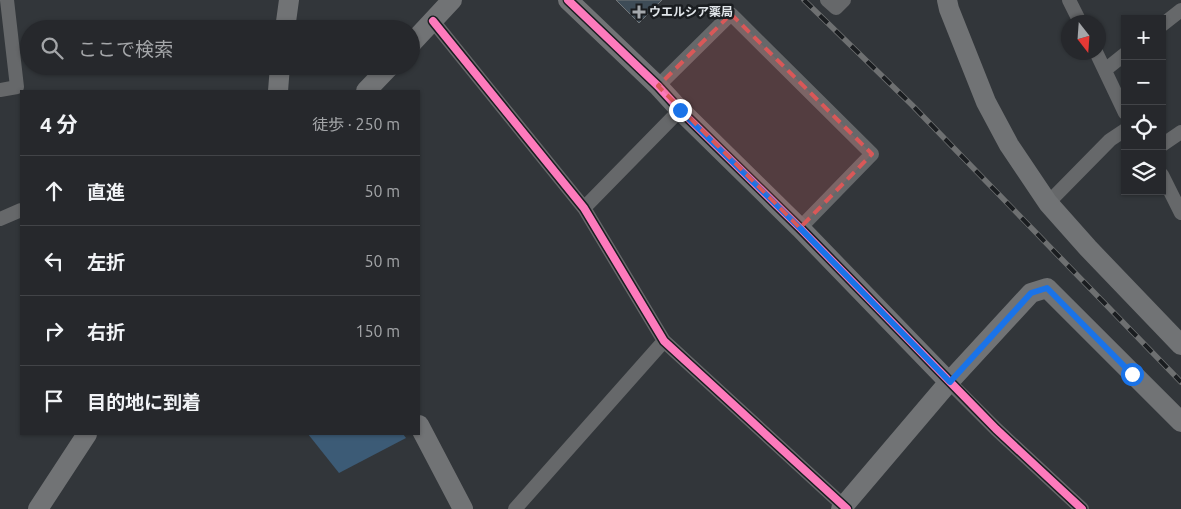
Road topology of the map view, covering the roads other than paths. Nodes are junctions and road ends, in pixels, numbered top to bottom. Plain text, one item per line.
1 (7, 0) edge
2 (289, 0) edge
3 (452, 0) edge
4 (568, 0) edge
5 (828, 0) edge
6 (844, 0) edge
7 (1069, 0) edge
8 (952, 3) edge
9 (1181, 10) edge
10 (1076, 15) edge
11 (286, 20) edge
12 (432, 21) junction
13 (1166, 22) edge
14 (420, 34) edge
15 (1121, 57) edge
16 (1100, 60) edge
17 (1105, 70) junction
18 (279, 75) edge
19 (381, 75) edge
20 (658, 86) junction
21 (0, 90) edge
22 (278, 90) edge
23 (367, 90) edge
24 (1121, 105) edge
25 (680, 110) junction
26 (1181, 132) edge
27 (1121, 133) edge
28 (1166, 142) edge
29 (1166, 183) edge
30 (1048, 203) junction
31 (584, 208) junction
32 (20, 210) edge
33 (1181, 212) edge
34 (0, 219) edge
35 (800, 228) junction
36 (664, 341) junction
37 (1181, 345) edge
38 (950, 382) junction
39 (1181, 422) edge
40 (420, 427) edge
41 (85, 435) edge
42 (844, 508) edge
43 (38, 509) edge
44 (463, 509) edge
45 (515, 509) edge
46 (1082, 509) edge

1 - 21 street
2 - 11 street
3 - 12 street
4 - 20 street
5 - 6 street
7 - 10 street
8 - 30 street
9 - 13 street
12 - 14 street
12 - 31 street
15 - 17 street
16 - 17 street
17 - 24 street
18 - 22 street
19 - 23 street
20 - 25 street
20 - 35 street
25 - 31 street
25 - 35 street
26 - 28 street
27 - 30 street
29 - 33 street
30 - 37 street
31 - 36 street
32 - 34 street
35 - 38 street
36 - 42 street
36 - 45 street
38 - 39 street
38 - 42 street
38 - 46 street
40 - 44 street
41 - 43 street

